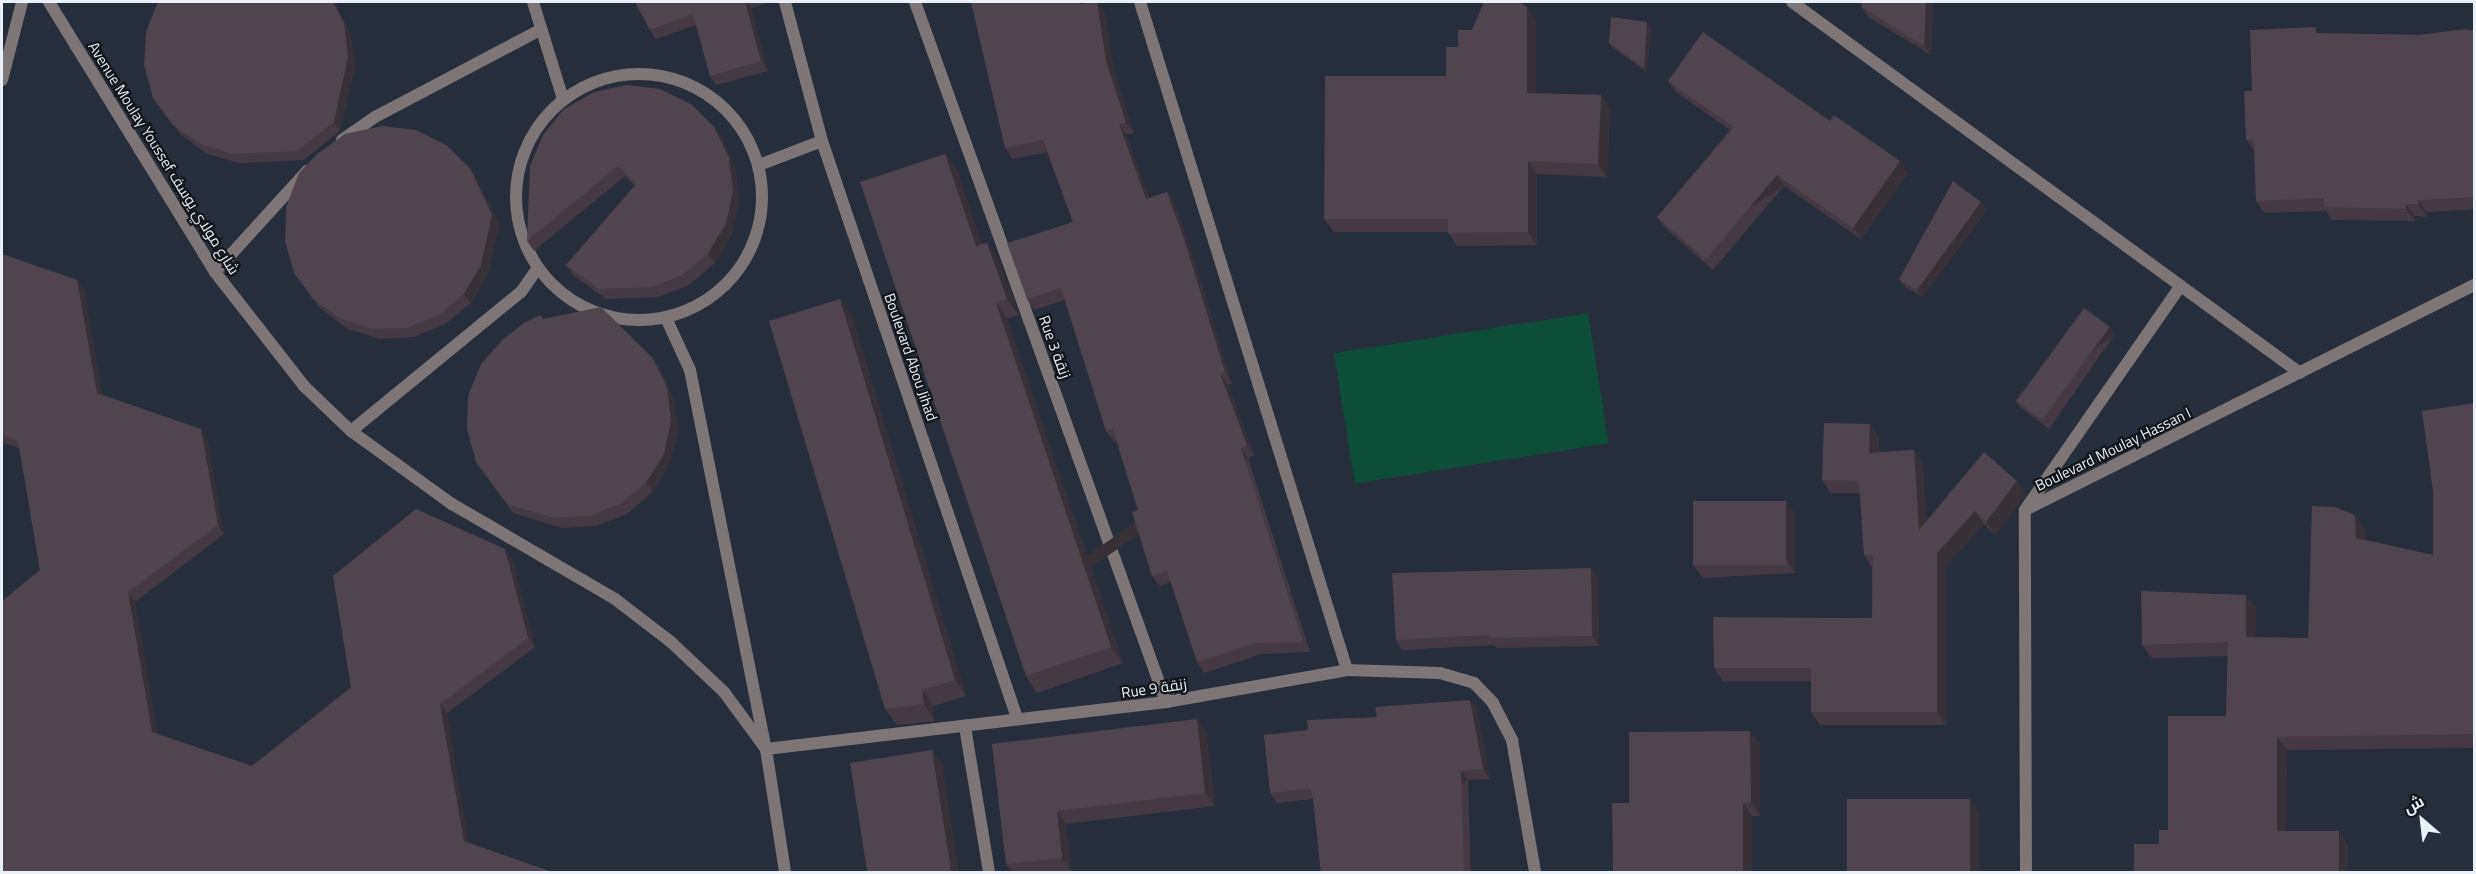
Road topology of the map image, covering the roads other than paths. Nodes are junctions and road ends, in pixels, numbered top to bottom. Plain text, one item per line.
1 (22, 2) edge
2 (49, 2) edge
3 (533, 2) edge
4 (785, 2) edge
5 (915, 2) edge
6 (1140, 2) edge
7 (1792, 2) edge
8 (540, 30) junction
9 (2, 80) edge
10 (563, 99) junction
11 (822, 141) junction
12 (759, 165) junction
13 (537, 269) junction
14 (215, 272) junction
15 (2475, 285) edge
16 (2180, 287) junction
17 (666, 318) junction
18 (2301, 373) junction
19 (351, 431) junction
20 (2025, 510) junction
21 (1347, 670) junction
22 (1166, 702) junction
23 (1017, 718) junction
24 (965, 727) junction
25 (766, 749) junction
26 (785, 873) edge
27 (989, 873) edge
28 (1535, 873) edge
29 (2026, 873) edge

1 - 9 street
2 - 14 street, Avenue Moulay Youssef شارع مولاي يوسف
3 - 8 street
4 - 11 street, Boulevard Abou Jihad
5 - 22 street, Rue 3 زنقة
6 - 21 street
7 - 16 street
8 - 10 street
8 - 14 street
10 - 12 street
10 - 13 street
11 - 12 street
11 - 23 street, Boulevard Abou Jihad
12 - 17 street
13 - 17 street
13 - 19 street
14 - 19 street, Avenue Moulay Youssef شارع مولاي يوسف
15 - 18 street, Boulevard Moulay Hassan I
16 - 18 street
16 - 20 street
17 - 25 street
18 - 20 street, Boulevard Moulay Hassan I
19 - 25 street, Avenue Moulay Youssef شارع مولاي يوسف
20 - 29 street, Boulevard Moulay Hassan I
21 - 22 street, Rue 9 زنقة
21 - 28 street, Rue 9 زنقة
22 - 23 street, Rue 9 زنقة
23 - 24 street, Rue 9 زنقة
24 - 25 street, Rue 9 زنقة
24 - 27 street
25 - 26 street, Avenue Moulay Youssef شارع مولاي يوسف

